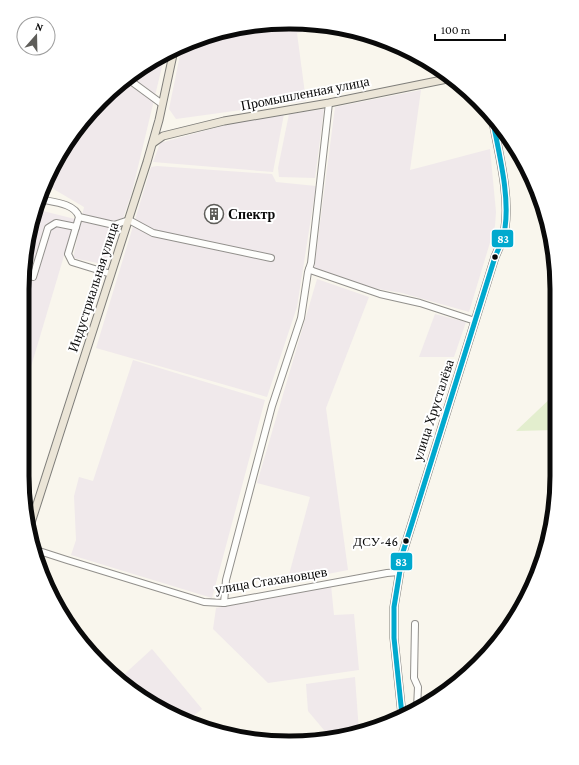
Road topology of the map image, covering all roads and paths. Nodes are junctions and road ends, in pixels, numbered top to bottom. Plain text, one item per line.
1 (172, 57) edge
2 (443, 80) edge
3 (132, 82) edge
4 (329, 103) junction
5 (162, 104) junction
6 (159, 120) junction
7 (494, 129) edge
8 (164, 136) junction
9 (153, 143) junction
10 (45, 201) edge
11 (79, 217) junction
12 (129, 220) junction
13 (114, 225) junction
14 (76, 227) junction
15 (124, 235) junction
16 (271, 258) dead end
17 (309, 269) junction
18 (110, 274) junction
19 (33, 277) dead end
20 (475, 322) junction
21 (32, 518) edge
22 (41, 551) edge
23 (399, 572) junction
24 (224, 603) junction
25 (416, 624) dead end
26 (417, 702) edge
27 (401, 711) edge

1 - 5 main road, Индустриальная улица
2 - 4 main road, Промышленная улица
3 - 5 street
4 - 8 main road, Промышленная улица
4 - 17 street
5 - 6 main road, Индустриальная улица
6 - 8 main road
6 - 9 main road, Индустриальная улица
7 - 20 main road, улица Хрусталёва
8 - 9 main road, Промышленная улица
9 - 12 main road, Индустриальная улица
10 - 11 street
11 - 13 street
11 - 14 street
12 - 13 street
12 - 15 main road, Индустриальная улица
12 - 16 street
13 - 15 street
14 - 18 street
14 - 19 street
15 - 18 main road, Индустриальная улица
17 - 20 street
17 - 24 street
18 - 21 main road, Индустриальная улица
20 - 23 main road, улица Хрусталёва
22 - 24 street, улица Стахановцев
23 - 24 street, улица Стахановцев
23 - 27 main road, улица Хрусталёва
25 - 26 street

